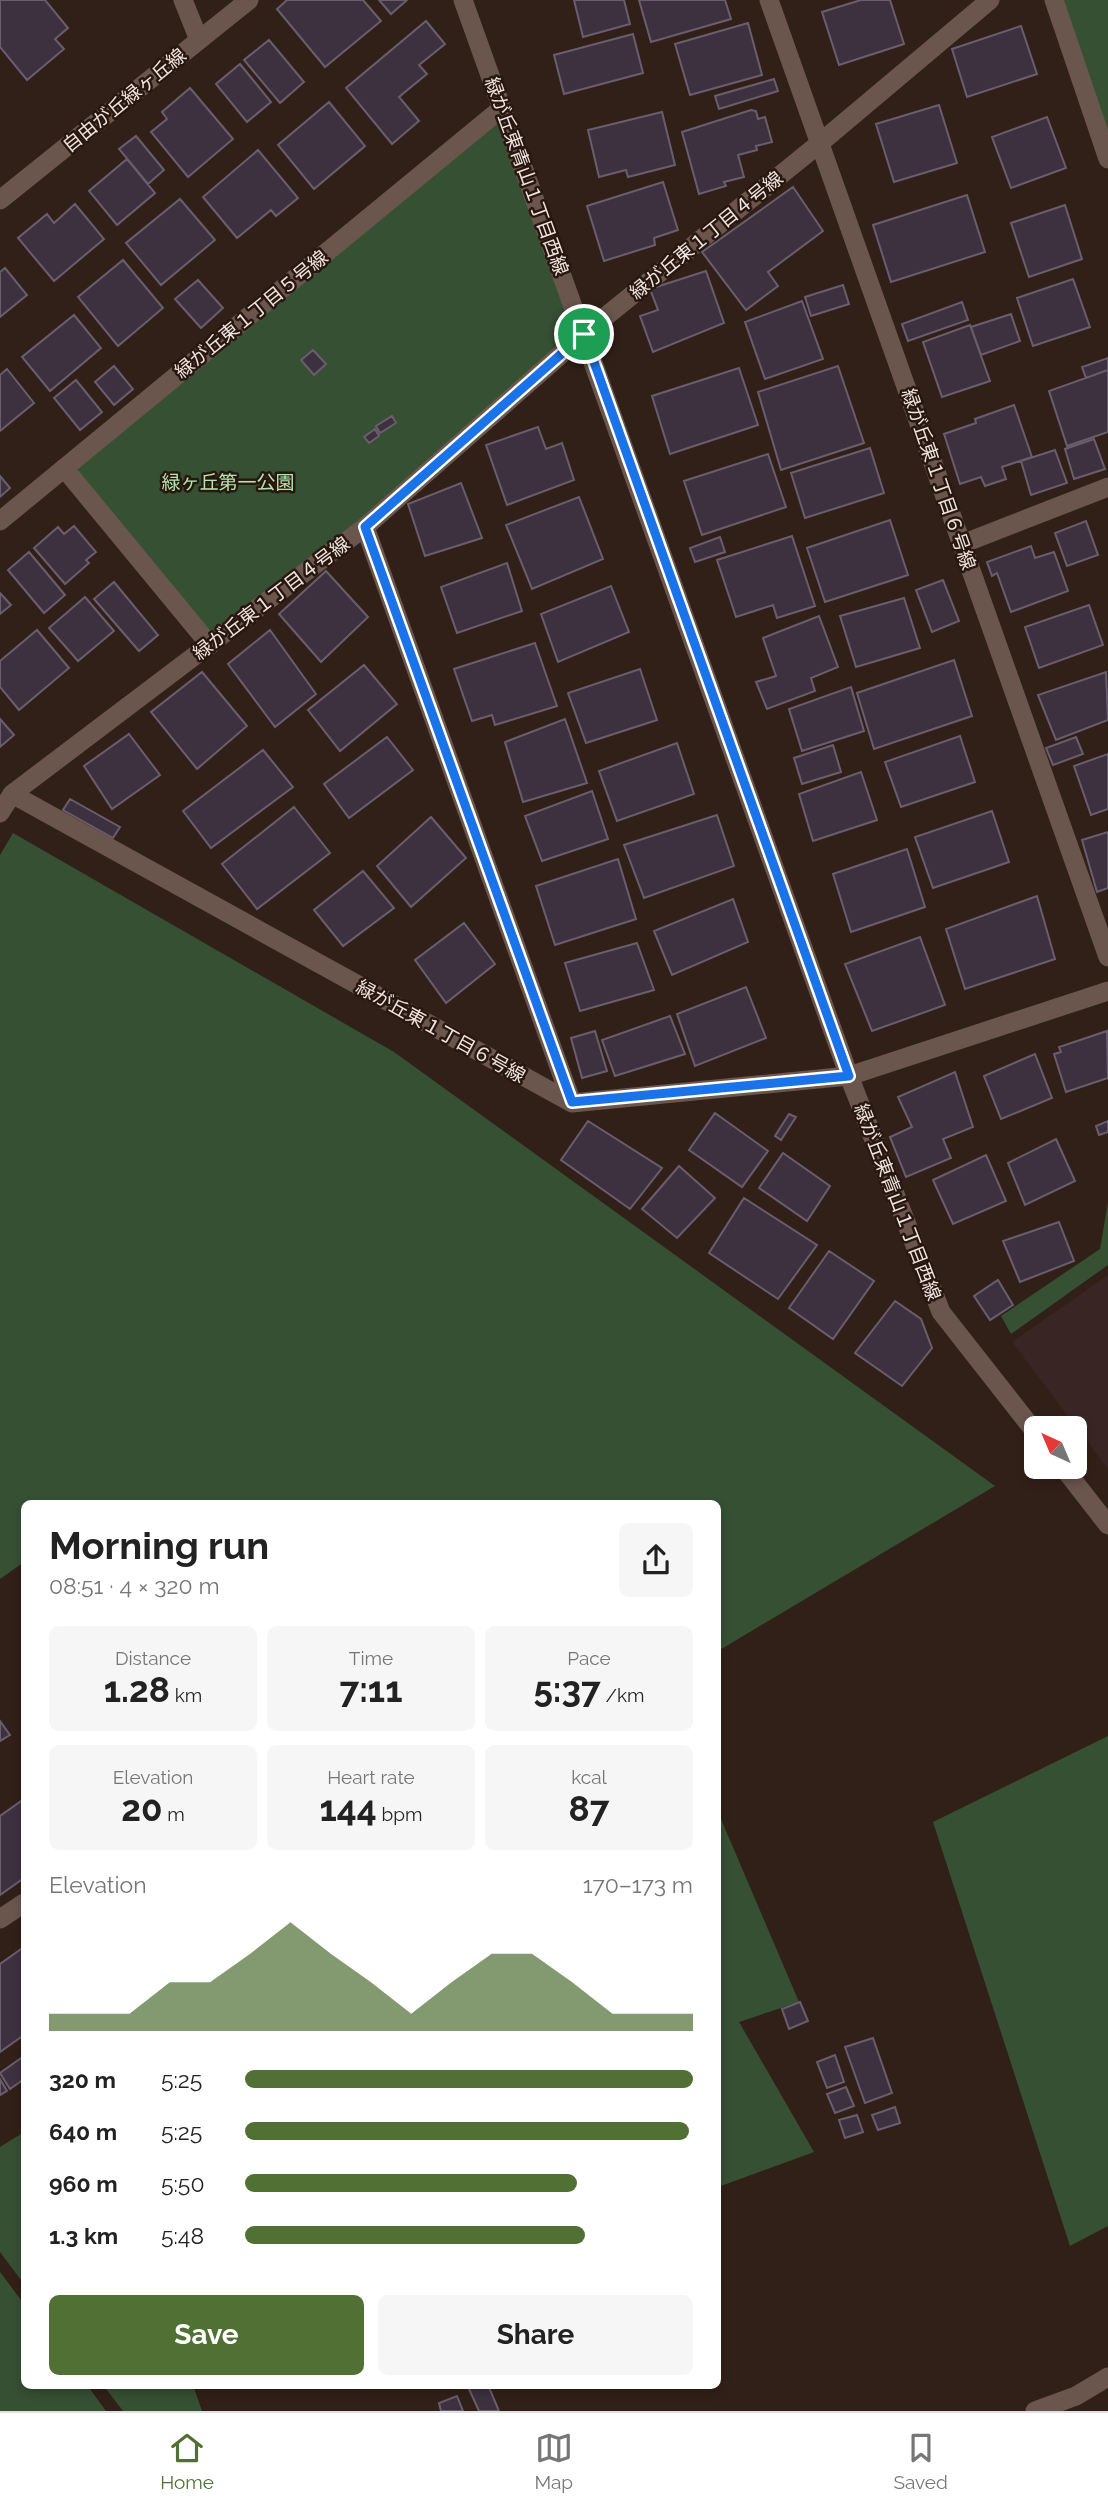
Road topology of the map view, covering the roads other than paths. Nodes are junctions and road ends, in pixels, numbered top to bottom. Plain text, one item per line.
1 (183, 0) edge
2 (249, 0) edge
3 (463, 0) edge
4 (769, 0) edge
5 (990, 0) edge
6 (1054, 0) edge
7 (199, 40) junction
8 (502, 108) junction
9 (820, 143) junction
10 (1108, 159) edge
11 (0, 200) edge
12 (584, 334) junction
13 (64, 468) junction
14 (1108, 488) edge
15 (0, 521) edge
16 (365, 527) junction
17 (962, 544) junction
18 (210, 645) junction
19 (12, 794) junction
20 (0, 813) edge
21 (1108, 957) edge
22 (1108, 991) edge
23 (849, 1076) junction
24 (572, 1102) junction
25 (1024, 1418) edge
26 (1072, 1479) edge
27 (1108, 1525) edge
28 (21, 1905) edge
29 (0, 1919) edge
30 (1108, 2377) edge
31 (1035, 2411) edge

1 - 7 street
2 - 7 street, 自由が丘緑ヶ丘線
3 - 8 street, 緑が丘東青山１丁目西線
4 - 9 street, 緑が丘東１丁目６号線
5 - 9 street, 緑が丘東１丁目４号線
6 - 10 street
7 - 11 street, 自由が丘緑ヶ丘線
8 - 12 street, 緑が丘東青山１丁目西線
8 - 13 street, 緑が丘東１丁目５号線
9 - 12 street, 緑が丘東１丁目４号線
9 - 17 street, 緑が丘東１丁目６号線
12 - 16 street, 緑が丘東１丁目４号線
12 - 23 street, 緑が丘東青山１丁目西線
13 - 15 street, 緑が丘東１丁目５号線
13 - 18 street
14 - 17 street
16 - 18 street, 緑が丘東１丁目４号線
16 - 24 street
17 - 21 street, 緑が丘東１丁目６号線
18 - 19 street, 緑が丘東１丁目４号線
19 - 20 street, 緑が丘東１丁目４号線
19 - 24 street, 緑が丘東１丁目６号線
22 - 23 street
23 - 24 street
23 - 25 street, 緑が丘東青山１丁目西線
26 - 27 street
28 - 29 street
30 - 31 street

